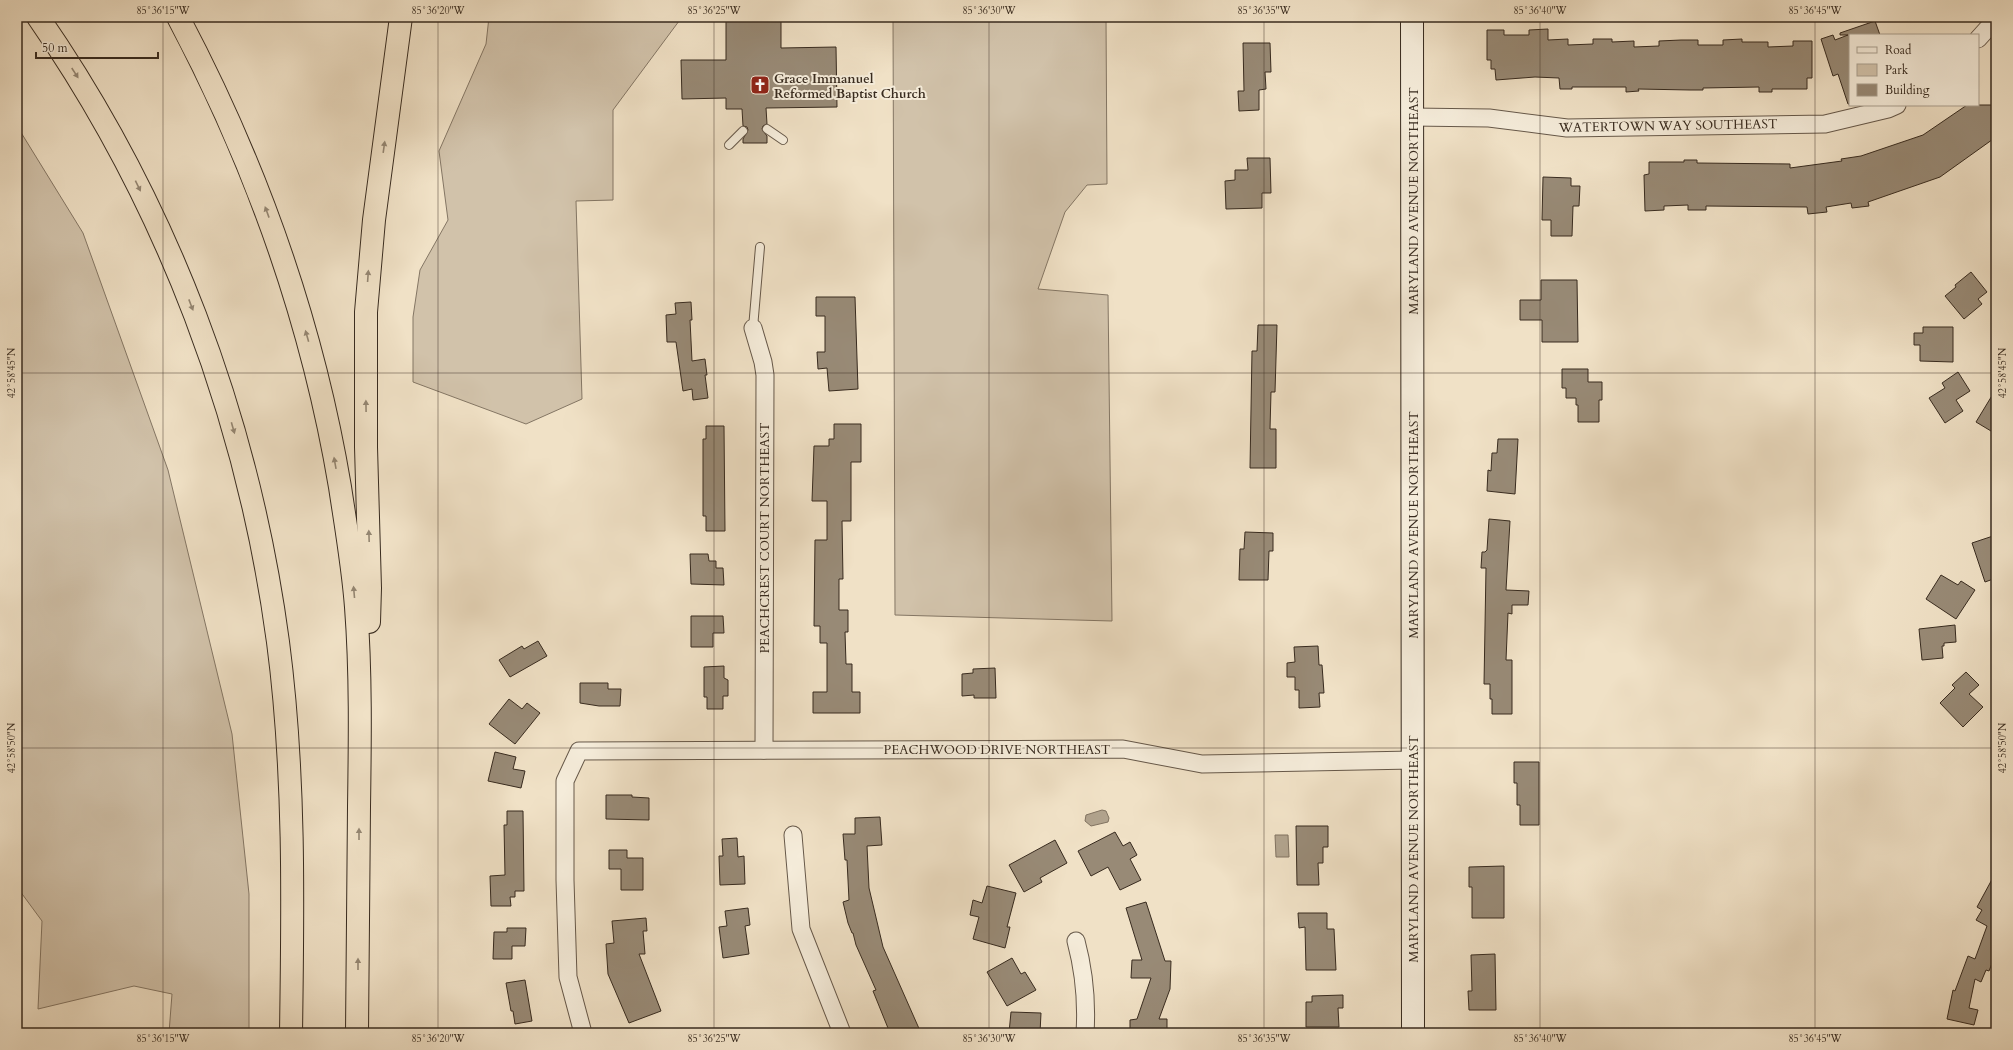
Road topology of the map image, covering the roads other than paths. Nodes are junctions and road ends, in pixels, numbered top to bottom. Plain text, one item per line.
1 (38, 17) edge
2 (178, 17) edge
3 (402, 17) edge
4 (1412, 17) edge
5 (1996, 18) edge
6 (1979, 38) edge
7 (1895, 106) edge
8 (1412, 117) junction
9 (767, 129) dead end
10 (743, 130) dead end
11 (783, 140) dead end
12 (729, 145) dead end
13 (760, 247) dead end
14 (753, 328) joint
15 (360, 728) junction
16 (764, 750) junction
17 (1413, 760) junction
18 (793, 835) dead end
19 (1076, 941) dead end
20 (291, 1033) edge
21 (358, 1033) edge
22 (583, 1033) edge
23 (842, 1033) edge
24 (1085, 1033) edge
25 (1413, 1033) edge

1 -> 20 highway
15 -> 2 highway
15 -> 3 highway
4 - 8 street, MARYLAND AVENUE NORTHEAST
5 - 6 street
7 - 8 street, WATERTOWN WAY SOUTHEAST
8 - 17 street, MARYLAND AVENUE NORTHEAST
9 - 11 lane
10 - 12 lane
13 - 14 lane
14 - 16 street, PEACHCREST COURT NORTHEAST
21 -> 15 highway
16 - 17 street, PEACHWOOD DRIVE NORTHEAST
16 - 22 street, PEACHWOOD DRIVE NORTHEAST
17 - 25 street, MARYLAND AVENUE NORTHEAST
18 - 23 street
19 - 24 street

